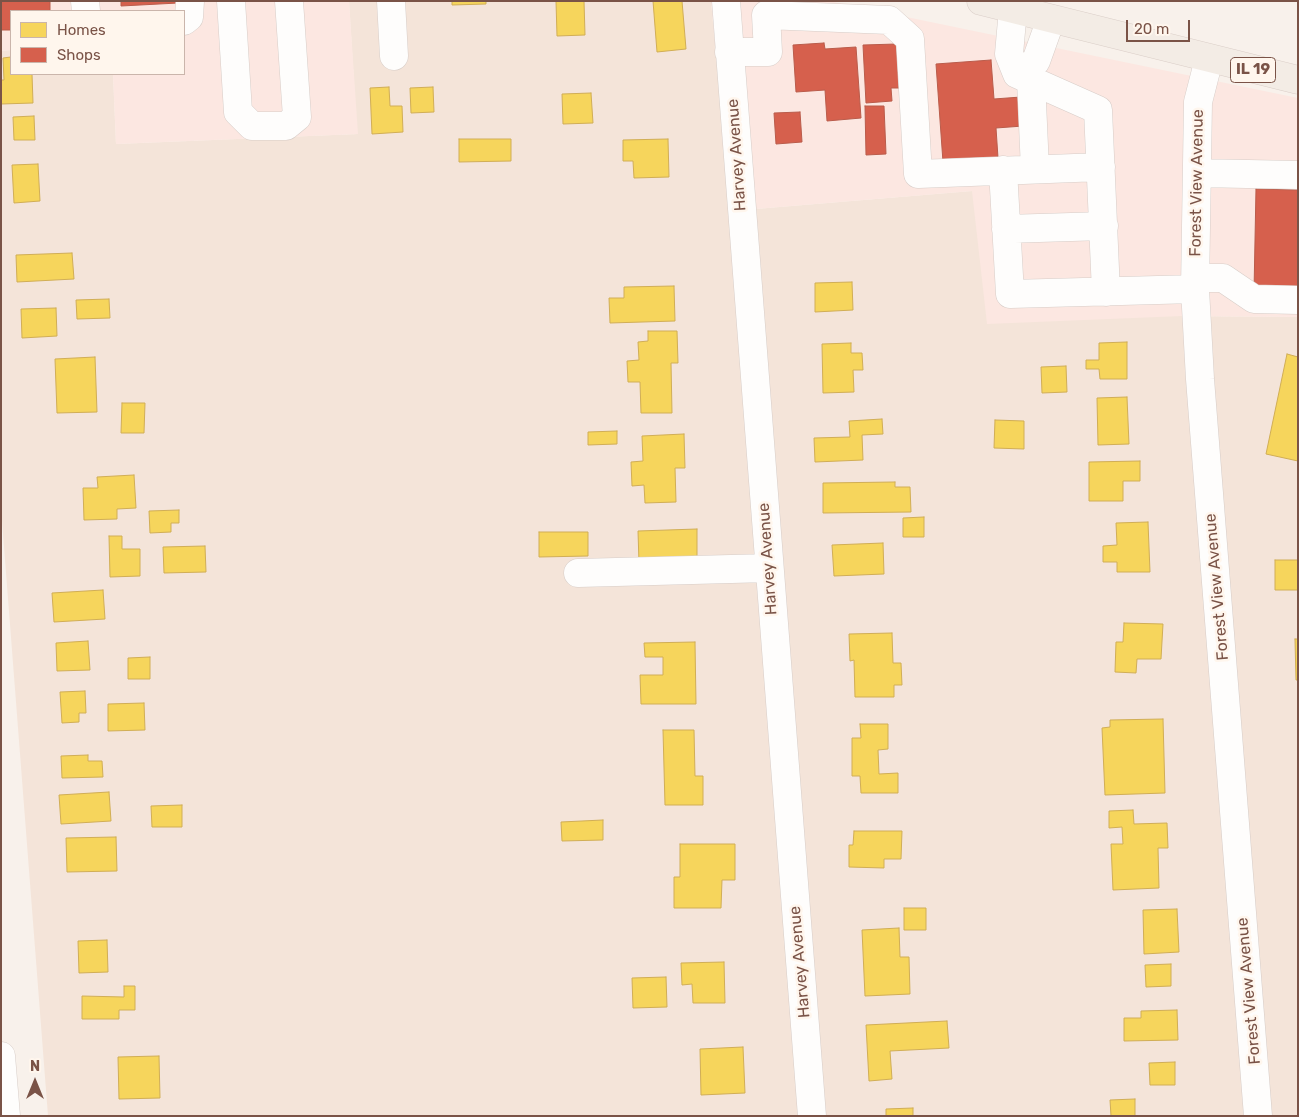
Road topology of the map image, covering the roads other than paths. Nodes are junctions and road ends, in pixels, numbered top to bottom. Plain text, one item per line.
1 (190, 1) edge
2 (231, 1) edge
3 (289, 1) edge
4 (390, 1) edge
5 (726, 1) edge
6 (981, 1) edge
7 (826, 9) edge
8 (1013, 9) junction
9 (891, 10) edge
10 (1051, 19) junction
11 (185, 20) edge
12 (729, 52) junction
13 (394, 56) dead end
14 (1209, 59) junction
15 (1024, 77) junction
16 (1298, 80) edge
17 (1101, 167) junction
18 (1035, 169) junction
19 (1003, 170) junction
20 (1197, 172) junction
21 (1298, 175) edge
22 (1104, 226) junction
23 (1006, 229) junction
24 (1195, 284) junction
25 (1106, 292) junction
26 (1298, 300) edge
27 (769, 568) junction
28 (578, 573) dead end
29 (1, 1056) edge
30 (6, 1116) edge
31 (812, 1116) edge
32 (1258, 1116) edge

1 - 11 street
2 - 3 street
4 - 13 street
5 - 12 street, Harvey Avenue
6 - 8 main road, IL 19
7 - 9 street
7 - 12 street
8 - 10 main road, IL 19
8 - 15 street
9 - 19 street
10 - 14 main road, IL 19
10 - 15 street
12 - 27 street, Harvey Avenue
14 - 16 main road, IL 19
14 - 20 street, Forest View Avenue
15 - 17 street
15 - 18 street
17 - 18 street
17 - 22 street
18 - 19 street
19 - 23 street
20 - 21 street
20 - 24 street, Forest View Avenue
22 - 23 street
22 - 25 street
23 - 25 street
24 - 25 street
24 - 26 street
24 - 32 street, Forest View Avenue
27 - 28 street
27 - 31 street, Harvey Avenue
29 - 30 street

